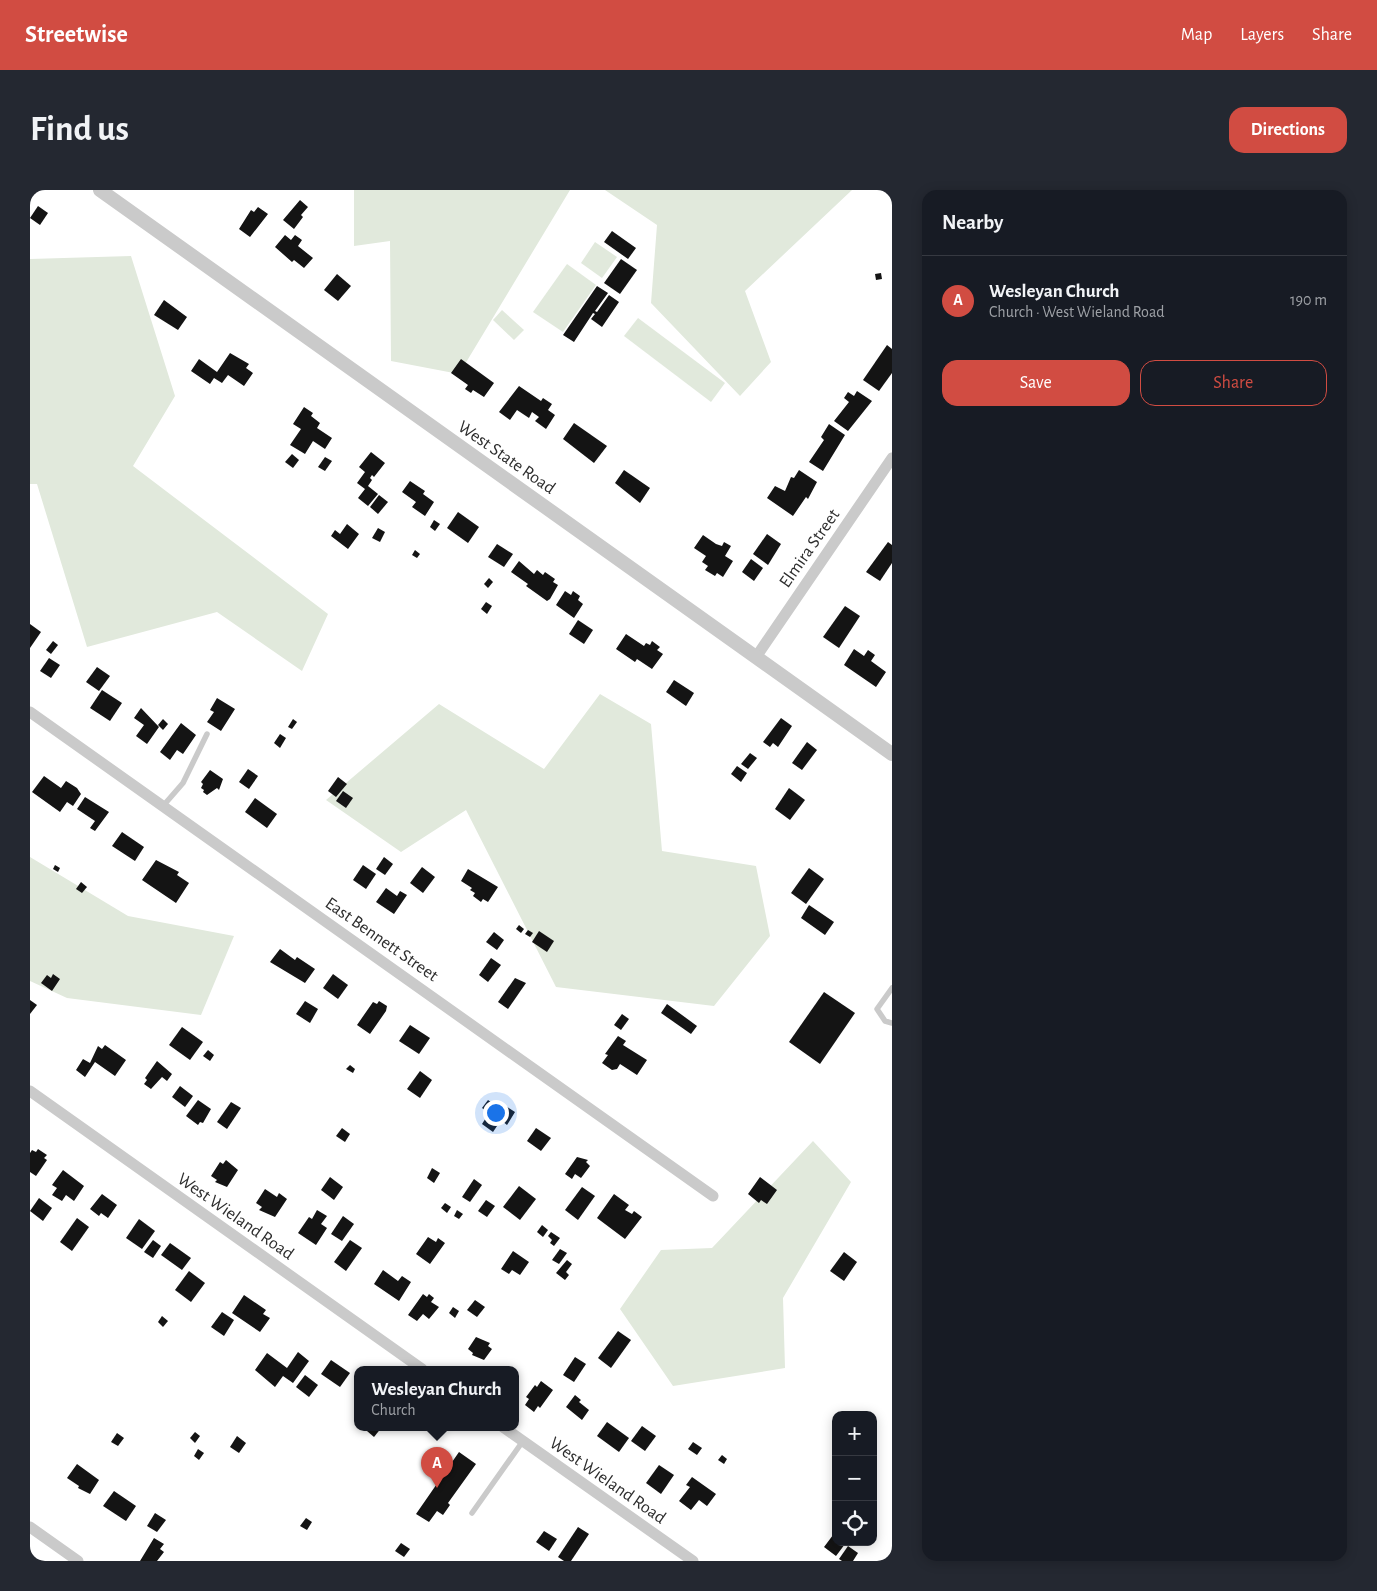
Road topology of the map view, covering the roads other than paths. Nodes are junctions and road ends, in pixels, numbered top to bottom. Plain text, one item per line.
1 (100, 190) edge
2 (892, 458) edge
3 (756, 656) junction
4 (30, 712) edge
5 (207, 734) dead end
6 (892, 754) edge
7 (163, 806) junction
8 (892, 988) edge
9 (892, 1023) edge
10 (30, 1091) edge
11 (713, 1196) dead end
12 (418, 1366) edge
13 (509, 1431) edge
14 (523, 1441) junction
15 (472, 1514) dead end
16 (30, 1527) edge
17 (78, 1561) edge
18 (693, 1561) edge

1 - 3 street, West State Road
2 - 3 street, Elmira Street
3 - 6 street, West State Road
4 - 7 street, East Bennett Street
5 - 7 lane
7 - 11 street, East Bennett Street
8 - 9 lane
10 - 12 street, West Wieland Road
13 - 14 street, West Wieland Road
14 - 15 lane
14 - 18 street, West Wieland Road
16 - 17 street

